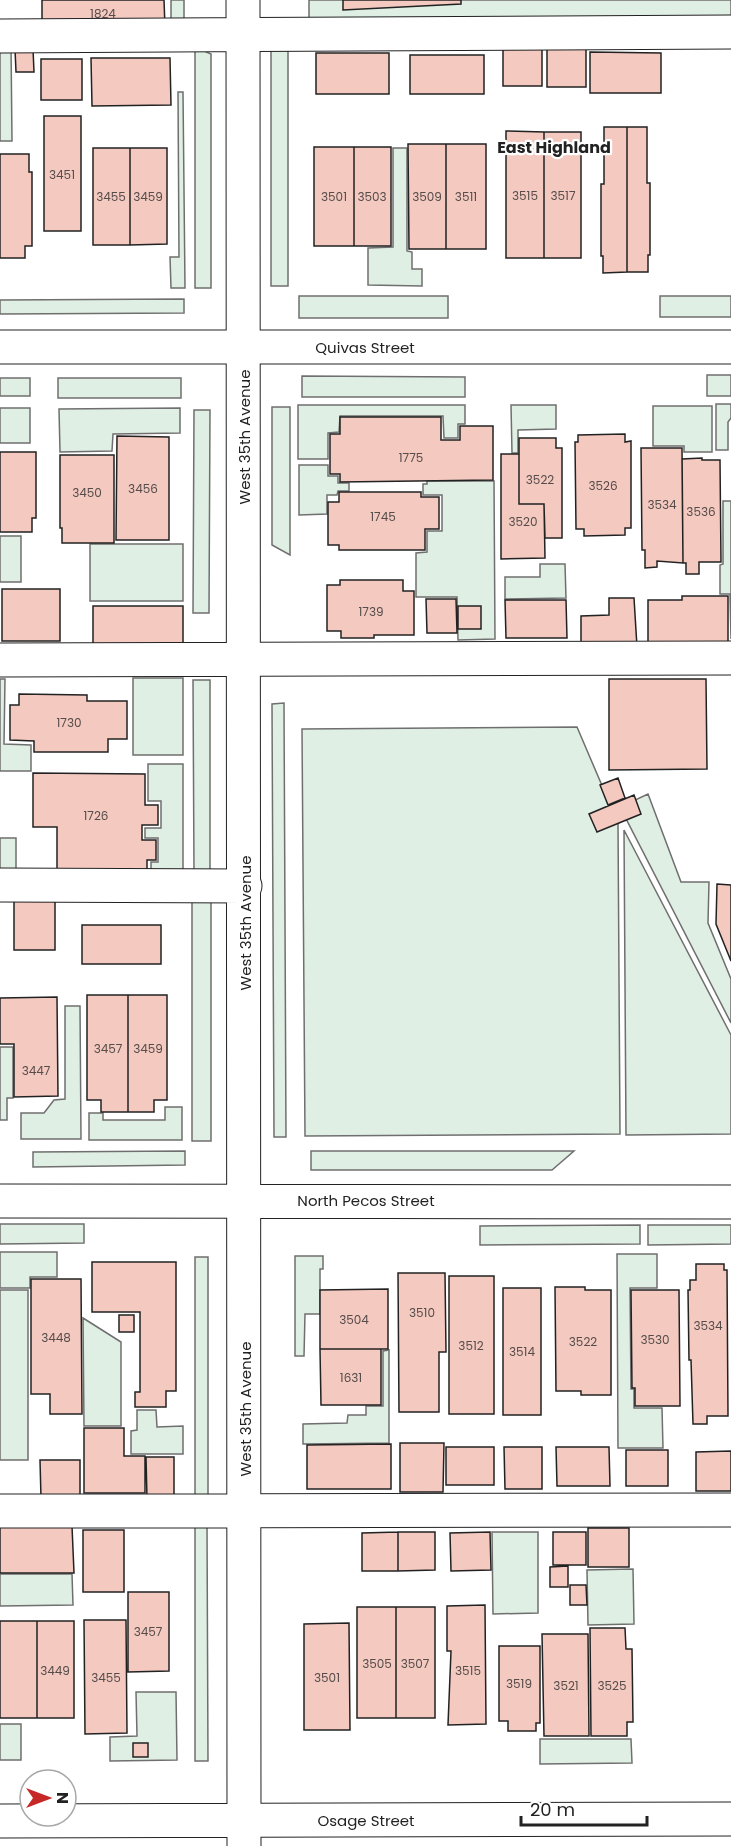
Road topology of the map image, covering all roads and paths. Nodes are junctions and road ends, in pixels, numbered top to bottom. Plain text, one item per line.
1 (243, 0) edge
2 (731, 32) edge
3 (243, 35) junction
4 (0, 36) edge
5 (0, 347) edge
6 (244, 347) junction
7 (731, 347) edge
8 (731, 658) edge
9 (245, 659) junction
10 (0, 660) edge
11 (0, 885) edge
12 (245, 885) junction
13 (245, 1200) junction
14 (0, 1201) edge
15 (731, 1202) edge
16 (731, 1510) edge
17 (0, 1511) edge
18 (245, 1511) junction
19 (731, 1819) edge
20 (0, 1821) edge
21 (244, 1833) edge

1 - 3 street, West 35th Avenue
2 - 3 street
3 - 4 street
3 - 6 street, West 35th Avenue
5 - 6 street, Quivas Street
6 - 7 street, Quivas Street
6 - 9 street, West 35th Avenue
8 - 9 street
9 - 10 street
9 - 12 street, West 35th Avenue
11 - 12 street
12 - 13 street, West 35th Avenue
13 - 14 street, North Pecos Street
13 - 15 street, North Pecos Street
13 - 18 street, West 35th Avenue
16 - 18 street
17 - 18 street
18 - 21 street, West 35th Avenue
19 - 21 street, Osage Street
20 - 21 street, Osage Street

